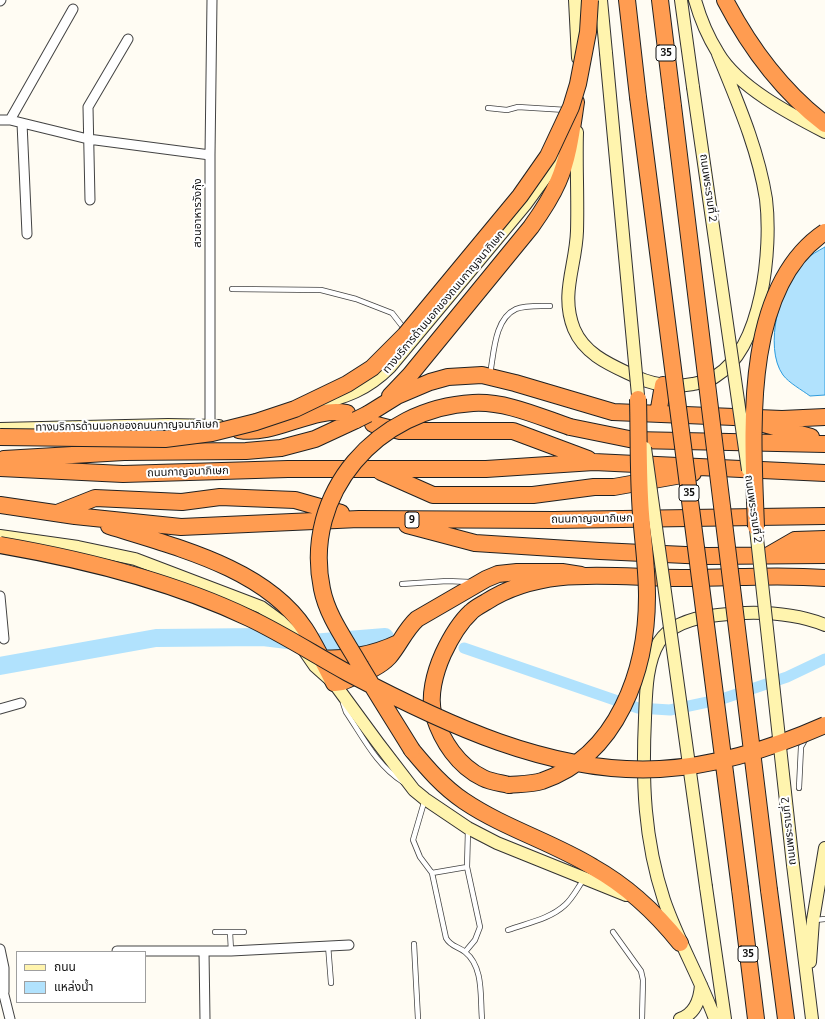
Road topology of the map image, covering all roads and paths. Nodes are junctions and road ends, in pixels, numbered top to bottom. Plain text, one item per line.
1 (212, 0) edge
2 (575, 0) edge
3 (590, 0) edge
4 (601, 0) edge
5 (628, 0) edge
6 (660, 0) edge
7 (681, 0) edge
8 (695, 0) edge
9 (725, 0) edge
10 (73, 9) dead end
11 (128, 40) dead end
12 (718, 54) junction
13 (579, 84) junction
14 (488, 108) dead end
15 (569, 111) junction
16 (0, 120) edge
17 (10, 120) junction
18 (22, 123) junction
19 (809, 123) junction
20 (825, 124) edge
21 (825, 128) edge
22 (825, 132) edge
23 (88, 139) junction
24 (210, 155) junction
25 (90, 200) dead end
26 (825, 232) edge
27 (27, 234) dead end
28 (232, 289) dead end
29 (550, 306) dead end
30 (413, 340) junction
31 (490, 377) junction
32 (664, 386) junction
33 (638, 399) junction
34 (658, 414) junction
35 (364, 416) junction
36 (737, 417) junction
37 (825, 417) edge
38 (213, 426) junction
39 (0, 429) edge
40 (0, 437) edge
41 (825, 443) edge
42 (0, 459) edge
43 (594, 462) junction
44 (0, 468) edge
45 (721, 468) junction
46 (376, 469) junction
47 (825, 473) edge
48 (0, 505) edge
49 (56, 513) junction
50 (75, 516) junction
51 (825, 516) edge
52 (359, 519) junction
53 (386, 520) junction
54 (756, 527) junction
55 (0, 536) edge
56 (825, 538) edge
57 (0, 545) edge
58 (769, 555) junction
59 (825, 555) edge
60 (707, 556) junction
61 (581, 575) junction
62 (685, 578) junction
63 (825, 578) edge
64 (478, 583) junction
65 (402, 584) dead end
66 (0, 596) edge
67 (825, 625) edge
68 (4, 639) dead end
69 (394, 650) junction
70 (318, 659) junction
71 (334, 683) junction
72 (21, 703) dead end
73 (0, 709) edge
74 (825, 725) edge
75 (825, 729) edge
76 (799, 788) dead end
77 (425, 799) junction
78 (468, 828) junction
79 (825, 848) edge
80 (467, 867) junction
81 (432, 873) junction
82 (585, 878) junction
83 (639, 900) junction
84 (819, 919) edge
85 (508, 930) dead end
86 (215, 932) dead end
87 (230, 932) junction
88 (244, 932) dead end
89 (613, 932) dead end
90 (680, 943) junction
91 (414, 944) dead end
92 (349, 945) dead end
93 (328, 946) junction
94 (0, 949) edge
95 (117, 951) dead end
96 (204, 951) junction
97 (231, 951) junction
98 (465, 952) junction
99 (0, 982) edge
100 (331, 983) dead end
101 (701, 984) junction
102 (807, 985) junction
103 (4, 992) junction
104 (10, 1019) edge
105 (205, 1019) edge
106 (418, 1019) edge
107 (482, 1019) edge
108 (642, 1019) edge
109 (680, 1019) edge
110 (715, 1019) edge
111 (725, 1019) edge
112 (756, 1019) edge
113 (786, 1019) edge
114 (812, 1019) edge

1 - 24 street, สวนอาหารวังกุ้ง
2 - 13 main road
2 - 15 main road, ทางบริการด้านนอกของถนนกาญจนาภิเษก
3 - 40 highway, bridge
4 - 33 main road, bridge
5 - 112 highway, 35, bridge
6 - 113 highway, 35, bridge
7 - 54 main road, ถนนพระรามที่ 2 / 35, bridge
8 - 12 main road
9 - 20 highway
10 - 17 street
11 - 23 street
12 - 19 main road
12 - 32 main road
13 - 32 main road
13 - 35 highway
14 - 15 lane
15 - 30 main road, ทางบริการด้านนอกของถนนกาญจนาภิเษก
16 - 17 street
17 - 18 street
18 - 23 street
18 - 27 street
19 - 21 highway
19 - 22 main road
23 - 24 street
23 - 25 street
24 - 38 street, สวนอาหารวังกุ้ง
26 - 54 highway, bridge
28 - 30 lane
29 - 31 lane
30 - 38 main road, ทางบริการด้านนอกของถนนกาญจนาภิเษก
31 - 34 highway
31 - 35 highway
32 - 34 highway
33 - 61 highway, bridge
33 - 111 main road, bridge
34 - 36 highway
35 - 38 highway
35 - 42 highway
35 - 43 highway
36 - 37 highway
36 - 41 highway
38 - 39 main road, ทางบริการด้านนอกของถนนกาญจนาภิเษก
41 - 83 highway, bridge
43 - 45 highway, ถนนกาญจนาภิเษก
43 - 46 highway, ถนนกาญจนาภิเษก
44 - 46 highway, ถนนกาญจนาภิเษก
45 - 46 highway, ถนนกาญจนาภิเษก
45 - 47 highway, ถนนกาญจนาภิเษก
48 - 49 highway, ถนนกาญจนาภิเษก / 9
49 - 50 highway, ถนนกาญจนาภิเษก / 9
49 - 52 highway, ถนนกาญจนาภิเษก / 9
50 - 52 highway, ถนนกาญจนาภิเษก / 9
50 - 70 highway
51 - 53 highway, ถนนกาญจนาภิเษก / 9
52 - 53 highway, ถนนกาญจนาภิเษก / 9
53 - 60 highway
54 - 102 main road, ถนนพระรามที่ 2 / 35, bridge
55 - 70 main road, bridge
56 - 58 highway
57 - 74 highway, bridge
58 - 59 highway
58 - 60 highway
60 - 62 highway
61 - 62 highway
61 - 64 highway
62 - 63 highway
64 - 65 lane
64 - 69 highway
66 - 68 street
67 - 90 main road
69 - 70 highway
69 - 71 highway
70 - 71 highway
71 - 77 main road
72 - 73 street
75 - 76 lane
77 - 78 main road
77 - 81 lane
78 - 80 lane
78 - 82 main road
79 - 84 main road
80 - 81 lane
80 - 98 lane
81 - 98 lane
82 - 83 main road
82 - 85 lane
83 - 90 highway
84 - 102 main road
86 - 87 lane
87 - 88 lane
87 - 97 lane
89 - 108 lane
90 - 101 main road
91 - 106 lane
92 - 93 street
93 - 97 street
93 - 100 lane
94 - 103 street
95 - 96 street
96 - 97 street
96 - 105 street
98 - 107 lane
99 - 103 street
101 - 109 main road
101 - 110 main road
102 - 114 main road, ถนนพระรามที่ 2 / 35
103 - 104 street

